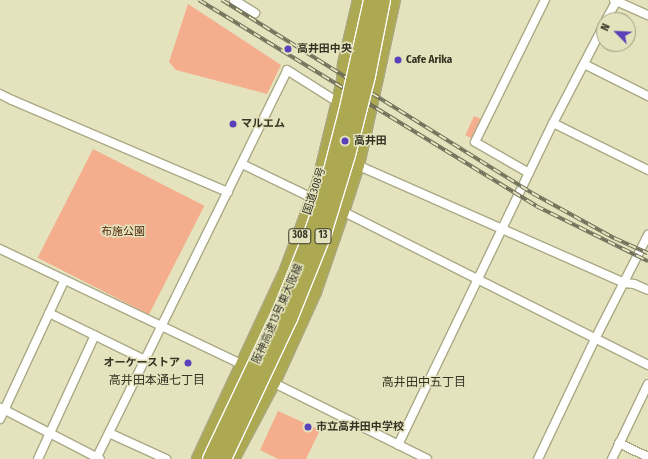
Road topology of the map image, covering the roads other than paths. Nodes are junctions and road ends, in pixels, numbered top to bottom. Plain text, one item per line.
1 (234, 0) edge
2 (360, 0) edge
3 (371, 0) edge
4 (383, 0) edge
5 (393, 0) edge
6 (545, 0) edge
7 (616, 0) edge
8 (610, 12) edge
9 (255, 13) dead end
10 (648, 15) edge
11 (596, 41) edge
12 (584, 64) junction
13 (0, 94) edge
14 (648, 96) edge
15 (339, 103) junction
16 (553, 123) junction
17 (242, 164) junction
18 (357, 165) junction
19 (648, 170) edge
20 (529, 173) junction
21 (228, 192) junction
22 (314, 198) junction
23 (342, 211) junction
24 (502, 230) junction
25 (648, 235) edge
26 (0, 249) edge
27 (64, 281) junction
28 (478, 281) junction
29 (625, 283) junction
30 (648, 290) edge
31 (49, 314) junction
32 (162, 327) junction
33 (95, 335) junction
34 (595, 339) junction
35 (145, 360) junction
36 (648, 365) edge
37 (244, 366) junction
38 (272, 382) junction
39 (648, 384) edge
40 (2, 409) edge
41 (0, 419) edge
42 (109, 433) junction
43 (50, 434) junction
44 (619, 443) junction
45 (398, 445) junction
46 (648, 457) edge
47 (98, 458) edge
48 (166, 458) edge
49 (38, 459) edge
50 (199, 459) edge
51 (210, 459) edge
52 (224, 459) edge
53 (232, 459) edge
54 (427, 459) edge
55 (538, 459) edge
56 (612, 459) edge

1 - 9 street
2 - 15 highway, 国道308号 / 308
3 - 51 highway, 阪神高速13号東大阪線 / 13, bridge
4 - 52 highway, 阪神高速13号東大阪線 / 13, bridge
5 - 18 highway
6 - 20 street
7 - 8 street
7 - 10 street
11 - 12 street
12 - 14 street
12 - 16 street
13 - 21 street
15 - 17 street
15 - 22 highway, 国道308号 / 308
16 - 19 street
16 - 20 street
17 - 21 street
17 - 22 street
18 - 23 highway
18 - 24 street
20 - 24 street
21 - 32 street
22 - 37 highway, 国道308号 / 308
23 - 28 street
23 - 38 highway
24 - 28 street
24 - 29 street
25 - 29 street
26 - 27 street
27 - 31 street
27 - 32 street
28 - 34 street
28 - 45 street
29 - 30 street
29 - 34 street
31 - 33 street
31 - 40 street
32 - 35 street
32 - 37 street
33 - 35 street
33 - 43 street
34 - 36 street
34 - 55 street
35 - 42 street
37 - 38 street
37 - 50 highway, 国道308号 / 308
38 - 45 street
38 - 53 highway
39 - 44 street
40 - 41 street
40 - 43 street
42 - 47 street
42 - 48 street
43 - 47 street
43 - 49 street
44 - 46 street
44 - 56 street
45 - 54 street

